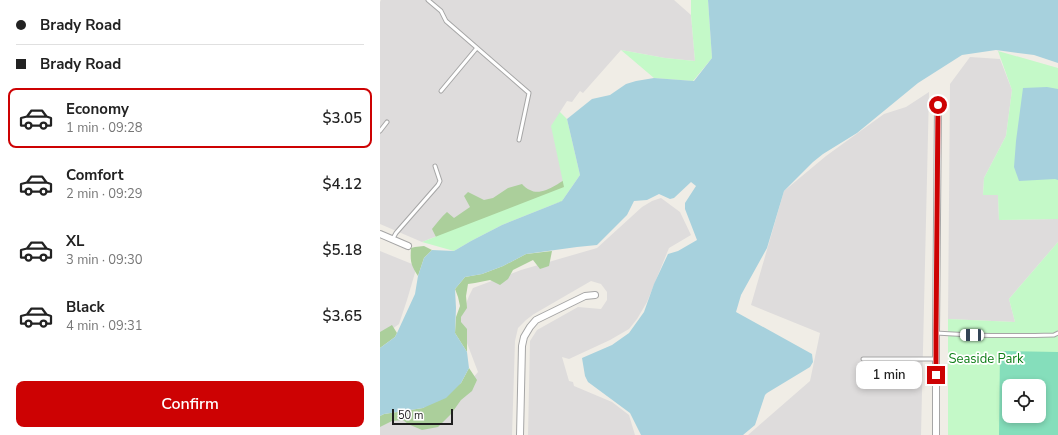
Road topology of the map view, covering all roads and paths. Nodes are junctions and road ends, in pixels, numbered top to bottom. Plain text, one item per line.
1 (428, 0) edge
2 (476, 49) junction
3 (440, 90) dead end
4 (938, 105) dead end
5 (387, 122) dead end
6 (380, 131) edge
7 (518, 140) dead end
8 (435, 166) dead end
9 (380, 234) edge
10 (392, 240) junction
11 (408, 246) dead end
12 (595, 295) dead end
13 (936, 333) junction
14 (1058, 333) edge
15 (863, 359) dead end
16 (936, 359) junction
17 (520, 435) edge
18 (936, 435) edge

1 - 2 lane
2 - 3 lane
2 - 7 lane
4 - 13 street
5 - 6 lane
8 - 10 lane
9 - 10 street
10 - 11 street
12 - 17 street
13 - 14 lane
13 - 16 street
15 - 16 lane
16 - 18 street

